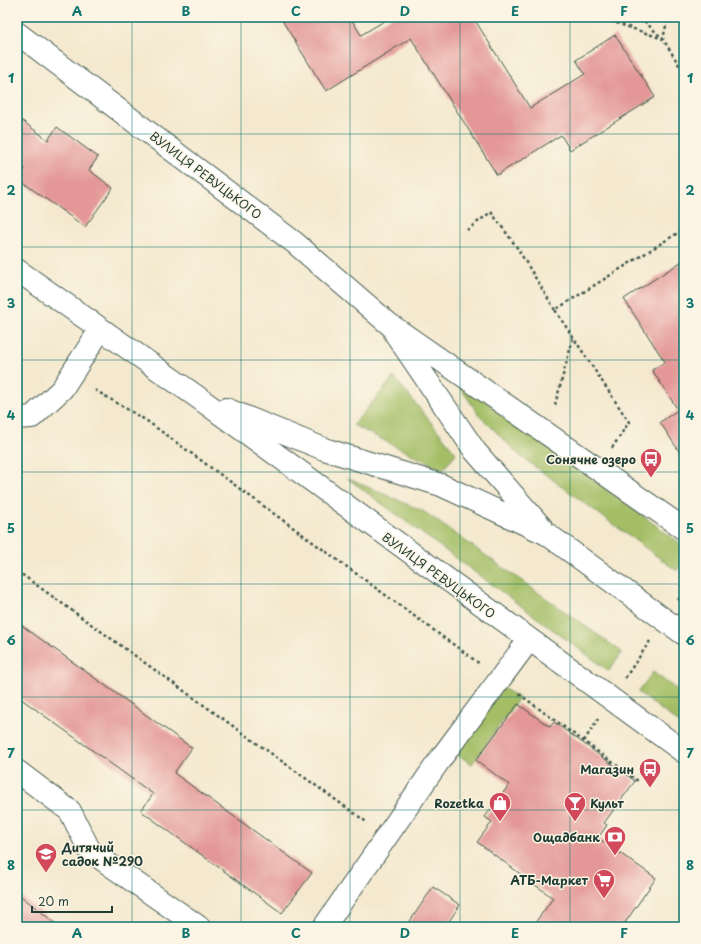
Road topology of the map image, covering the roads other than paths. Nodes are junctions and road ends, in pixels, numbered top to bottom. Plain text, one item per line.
1 (17, 33) edge
2 (17, 270) edge
3 (389, 324) junction
4 (100, 330) junction
5 (196, 396) junction
6 (17, 418) edge
7 (682, 524) edge
8 (547, 534) junction
9 (684, 634) edge
10 (529, 640) junction
11 (684, 752) edge
12 (17, 771) edge
13 (198, 927) edge
14 (324, 927) edge

1 - 3 street, ВУЛИЦЯ РЕВУЦЬКОГО
2 - 4 street, ВУЛИЦЯ РЕВУЦЬКОГО
3 - 7 street, ВУЛИЦЯ РЕВУЦЬКОГО
3 - 8 street, ВУЛИЦЯ РЕВУЦЬКОГО
4 - 5 street, ВУЛИЦЯ РЕВУЦЬКОГО
4 - 6 street
5 - 8 street, ВУЛИЦЯ РЕВУЦЬКОГО
5 - 10 street, ВУЛИЦЯ РЕВУЦЬКОГО
8 - 9 street, ВУЛИЦЯ РЕВУЦЬКОГО
10 - 11 street, ВУЛИЦЯ РЕВУЦЬКОГО
10 - 14 street
12 - 13 street

